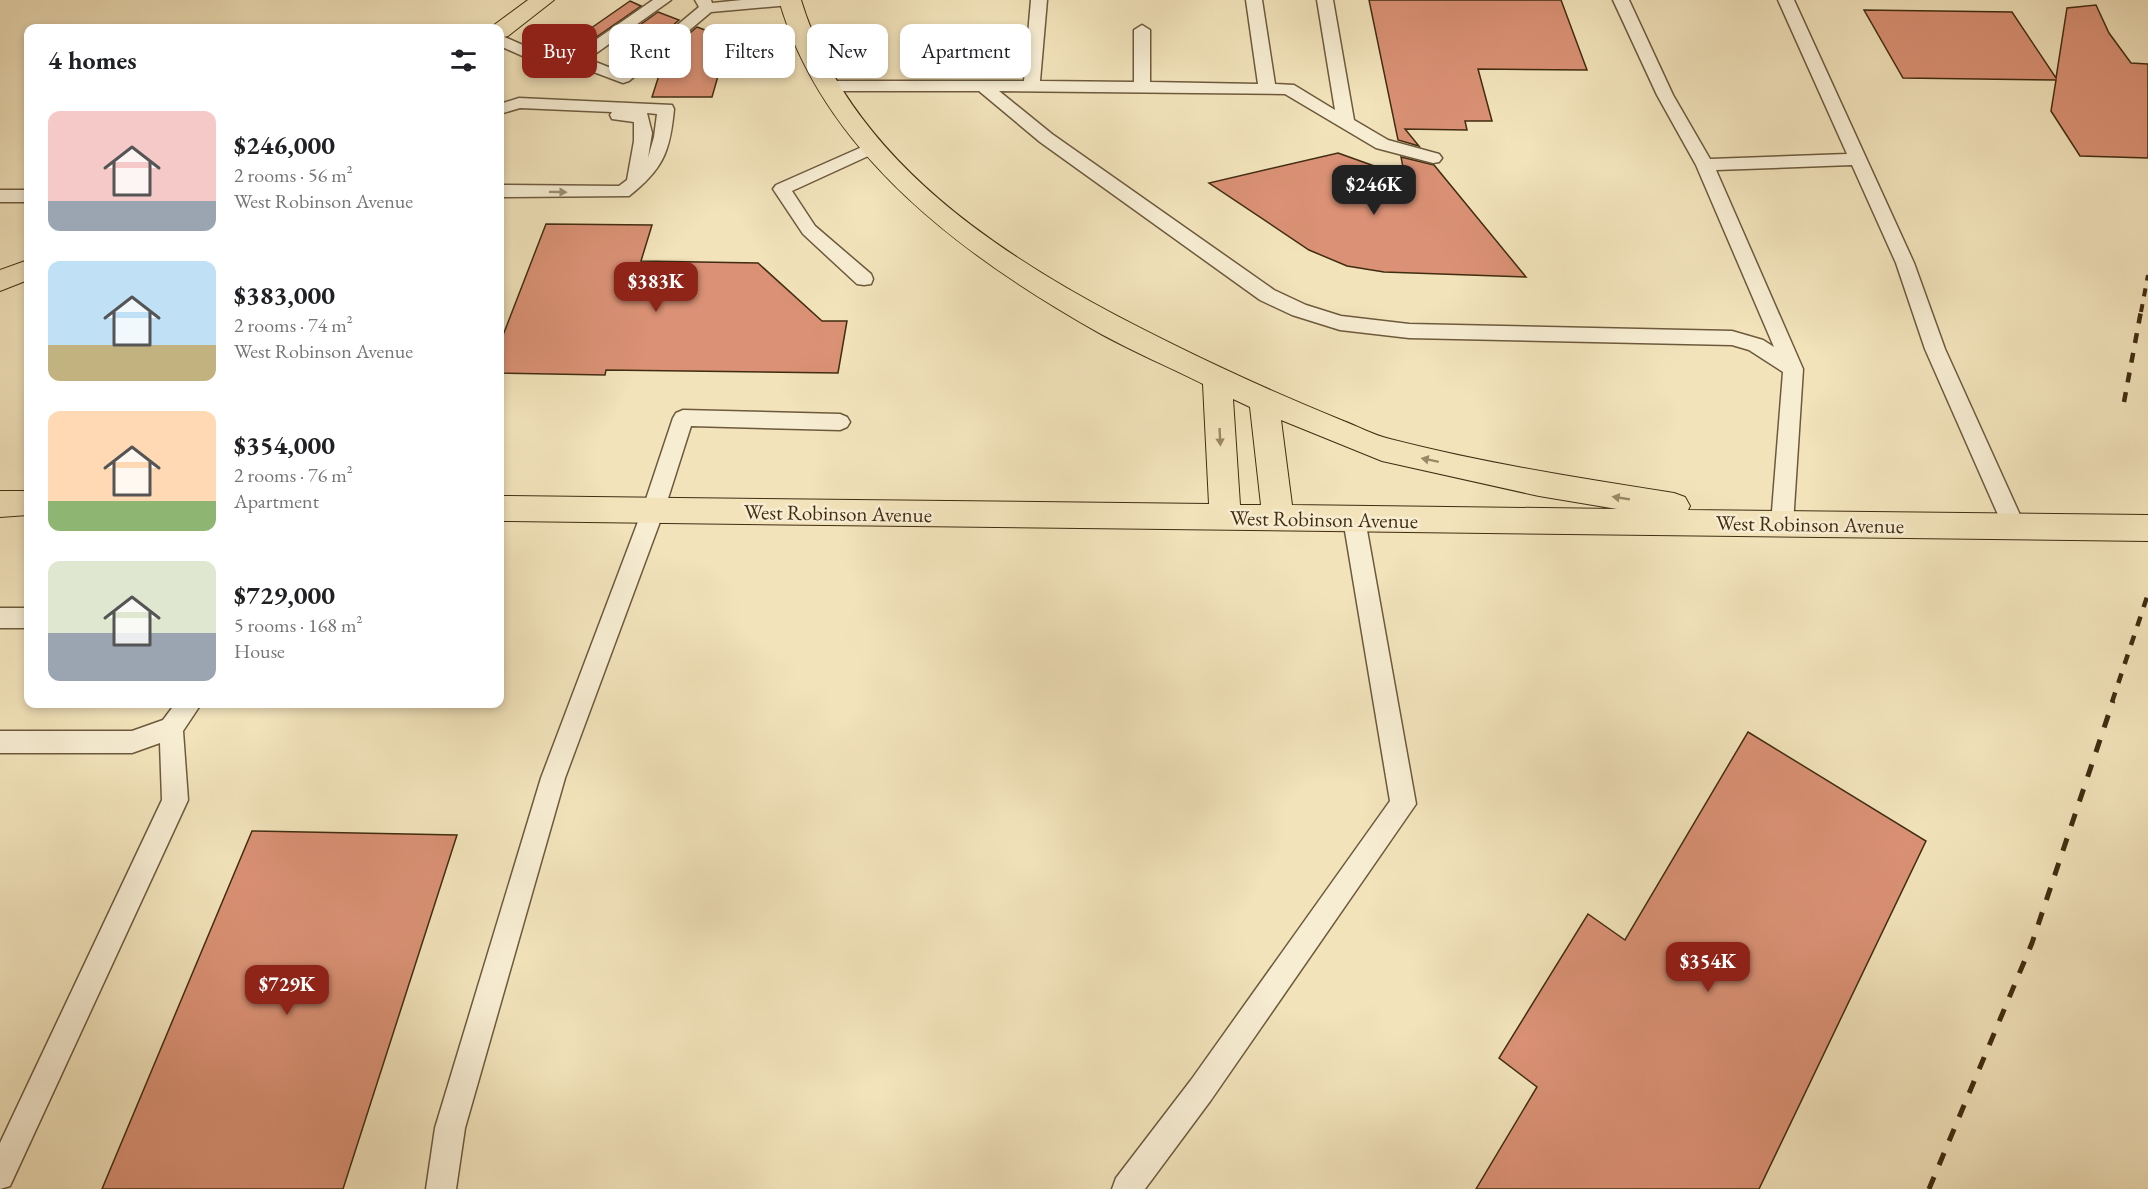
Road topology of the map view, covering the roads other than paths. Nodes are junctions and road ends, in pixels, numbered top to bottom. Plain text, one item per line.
1 (543, 0) edge
2 (663, 0) edge
3 (790, 0) edge
4 (1039, 0) edge
5 (1254, 0) edge
6 (1325, 0) edge
7 (1621, 0) edge
8 (1786, 0) edge
9 (705, 4) edge
10 (504, 28) edge
11 (1142, 30) dead end
12 (504, 42) edge
13 (597, 46) edge
14 (522, 50) edge
15 (597, 68) edge
16 (828, 86) junction
17 (983, 86) junction
18 (1032, 86) junction
19 (1142, 87) junction
20 (1267, 88) junction
21 (504, 108) edge
22 (504, 114) edge
23 (1346, 123) junction
24 (871, 148) junction
25 (1433, 158) dead end
26 (1858, 159) junction
27 (1705, 165) junction
28 (636, 183) junction
29 (504, 191) edge
30 (0, 196) edge
31 (24, 196) edge
32 (24, 271) edge
33 (864, 279) dead end
34 (0, 281) edge
35 (1793, 369) junction
36 (1217, 379) junction
37 (1264, 401) junction
38 (840, 422) dead end
39 (504, 509) edge
40 (653, 511) junction
41 (1225, 518) junction
42 (1278, 518) junction
43 (1354, 519) junction
44 (1782, 524) junction
45 (2014, 526) junction
46 (2148, 528) edge
47 (0, 618) edge
48 (24, 618) edge
49 (186, 708) edge
50 (171, 728) junction
51 (0, 742) edge
52 (0, 1176) edge
53 (441, 1189) edge
54 (1128, 1189) edge

1 - 10 highway
2 - 13 lane
3 - 9 lane
3 - 16 highway
4 - 18 lane
5 - 20 lane
6 - 23 lane
7 - 27 lane
8 - 26 lane
9 - 15 lane
11 - 19 lane
12 - 14 lane
16 - 17 lane
16 - 24 highway
17 - 18 lane
17 - 35 lane
18 - 19 lane
19 - 20 lane
20 - 23 lane
21 - 28 lane
22 - 28 lane
23 - 25 lane
24 - 33 lane
24 - 36 highway
26 - 27 lane
26 - 45 lane
27 - 35 lane
29 -> 28 lane
30 - 31 lane
32 - 34 highway
35 - 44 lane
36 - 37 highway
36 -> 41 highway
37 - 42 highway
44 -> 37 highway
38 - 40 lane
39 - 40 highway, West Robinson Avenue
40 - 41 highway, West Robinson Avenue
40 - 53 lane
41 - 42 highway, West Robinson Avenue
42 - 43 highway, West Robinson Avenue
43 - 44 highway, West Robinson Avenue
43 - 54 lane
44 - 45 highway, West Robinson Avenue
45 - 46 highway, West Robinson Avenue
47 - 48 lane
49 - 50 lane
50 - 51 lane
50 - 52 lane

